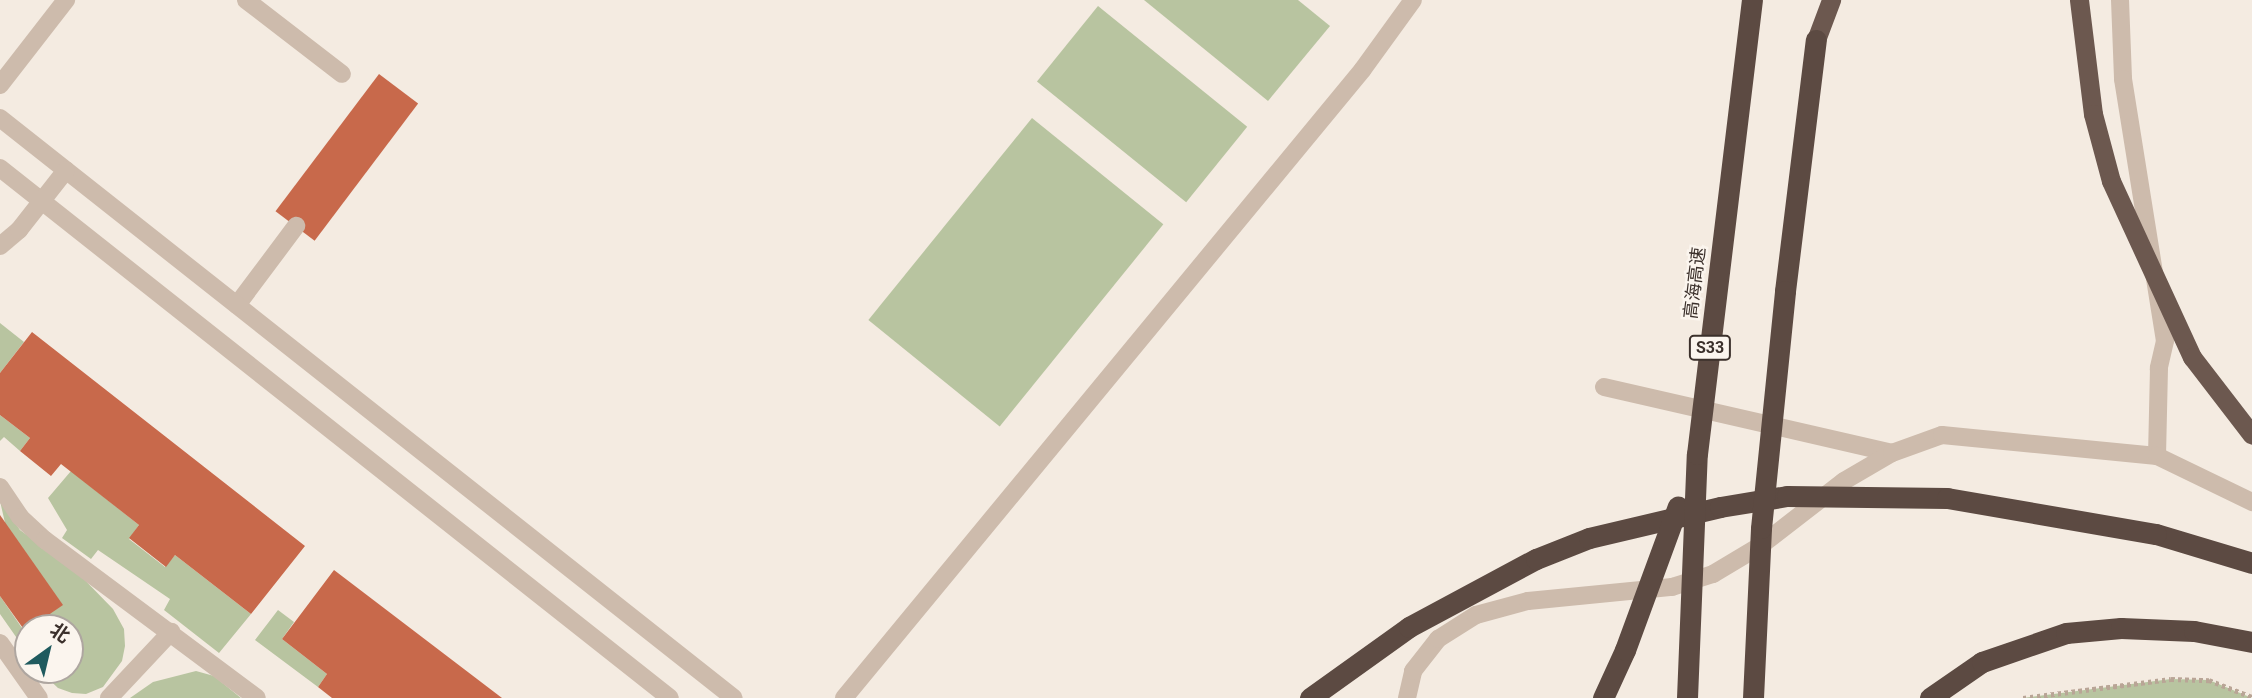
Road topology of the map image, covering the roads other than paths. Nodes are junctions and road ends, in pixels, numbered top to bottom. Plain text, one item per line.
1 (66, 0) edge
2 (246, 0) edge
3 (1413, 0) edge
4 (1752, 0) edge
5 (1823, 0) edge
6 (1831, 0) edge
7 (2079, 0) edge
8 (2120, 0) edge
9 (1816, 40) junction
10 (342, 74) dead end
11 (0, 85) edge
12 (0, 118) edge
13 (0, 168) edge
14 (66, 170) junction
15 (41, 201) junction
16 (296, 226) dead end
17 (0, 246) edge
18 (237, 305) junction
19 (1604, 387) dead end
20 (2252, 435) edge
21 (1892, 453) junction
22 (1697, 454) junction
23 (2157, 456) junction
24 (0, 487) edge
25 (2252, 502) edge
26 (2252, 563) edge
27 (170, 632) junction
28 (2252, 642) edge
29 (0, 643) edge
30 (39, 698) edge
31 (109, 698) edge
32 (257, 698) edge
33 (670, 698) edge
34 (734, 698) edge
35 (844, 698) edge
36 (1310, 698) edge
37 (1407, 698) edge
38 (1603, 698) edge
39 (1687, 698) edge
40 (1753, 698) edge
41 (1930, 698) edge

1 - 11 street
2 - 10 street
3 - 35 street
4 - 22 highway, 高海高速 / S33, bridge
5 - 9 highway
6 - 9 highway
7 - 20 highway, bridge
8 - 23 street
9 - 40 highway, bridge
12 - 14 street
13 - 15 street
14 - 15 street
14 - 18 street
15 - 17 street
15 - 33 street
16 - 18 street
18 - 34 street
19 - 21 street
21 - 23 street
21 - 37 street
22 - 38 highway, bridge
22 - 39 highway, 高海高速 / S33, bridge
23 - 25 street
24 - 27 street
26 - 36 highway, bridge
27 - 31 street
27 - 32 street
28 - 41 highway
29 - 30 street

